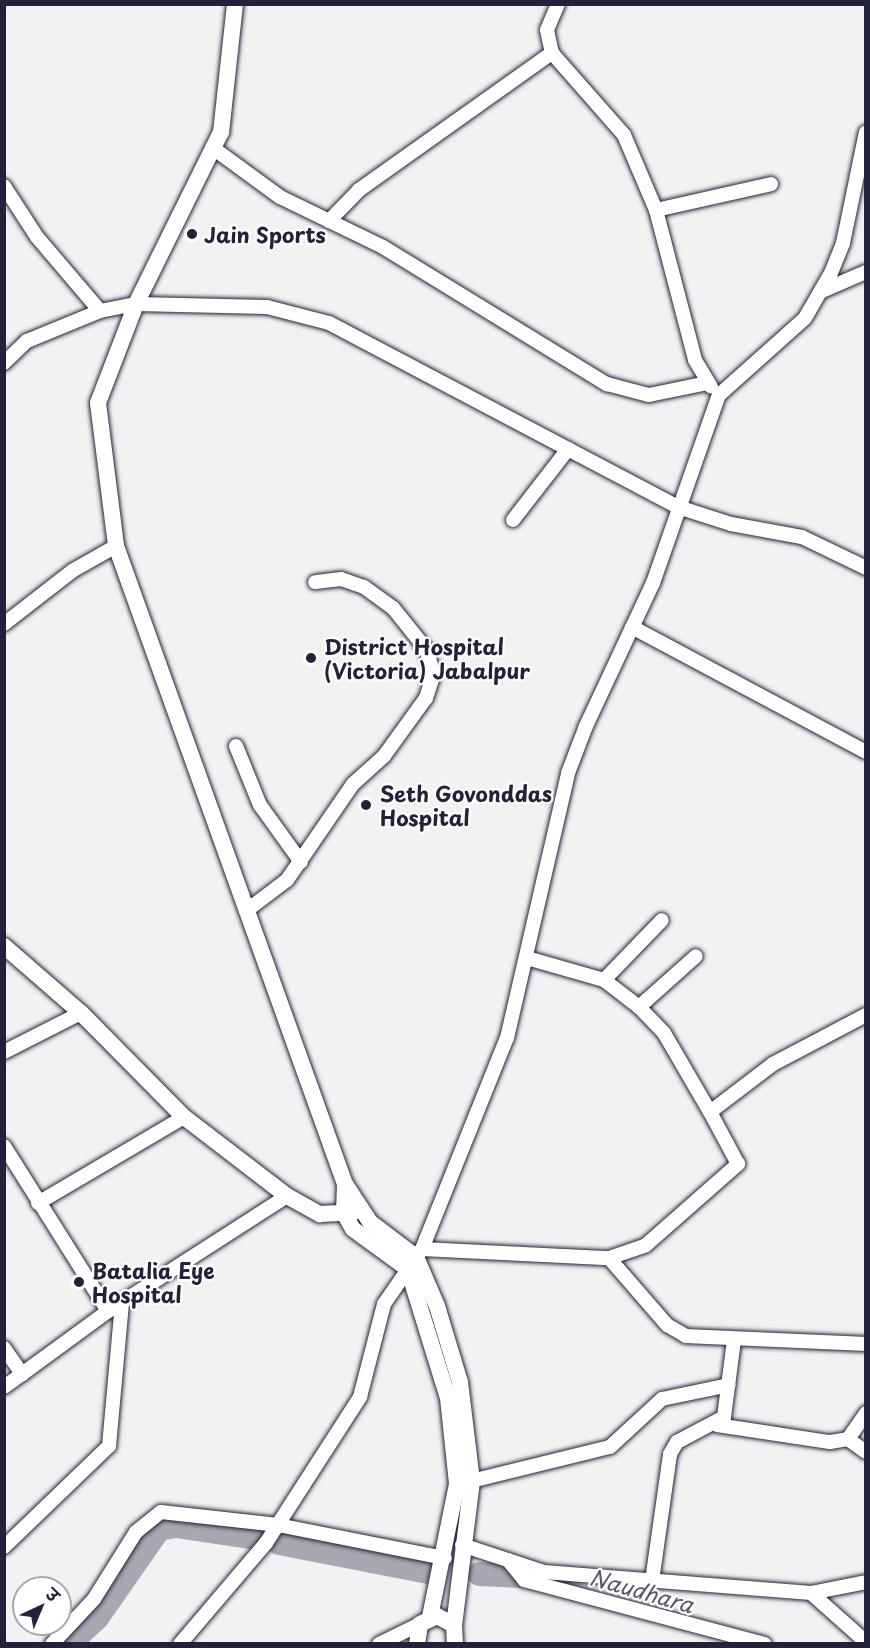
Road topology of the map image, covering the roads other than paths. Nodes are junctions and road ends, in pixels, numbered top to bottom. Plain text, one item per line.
1 (235, 4) edge
2 (558, 4) edge
3 (552, 52) junction
4 (866, 132) edge
5 (213, 148) junction
6 (771, 184) dead end
7 (4, 186) edge
8 (656, 210) junction
9 (329, 221) junction
10 (866, 272) edge
11 (822, 291) junction
12 (136, 304) junction
13 (100, 311) junction
14 (4, 363) edge
15 (707, 383) junction
16 (719, 395) junction
17 (568, 449) junction
18 (678, 507) junction
19 (513, 520) dead end
20 (116, 546) junction
21 (866, 568) edge
22 (315, 582) dead end
23 (4, 624) edge
24 (632, 627) junction
25 (236, 746) dead end
26 (866, 752) edge
27 (301, 862) junction
28 (246, 911) junction
29 (662, 920) dead end
30 (4, 946) edge
31 (696, 956) dead end
32 (527, 958) junction
33 (604, 980) junction
34 (639, 1006) junction
35 (81, 1013) junction
36 (866, 1015) edge
37 (4, 1052) edge
38 (710, 1112) junction
39 (184, 1118) junction
40 (4, 1146) edge
41 (287, 1196) junction
42 (38, 1203) junction
43 (352, 1212) junction
44 (415, 1258) junction
45 (609, 1258) junction
46 (122, 1302) junction
47 (108, 1311) junction
48 (734, 1340) junction
49 (866, 1344) edge
50 (4, 1348) edge
51 (22, 1374) junction
52 (729, 1385) junction
53 (4, 1387) edge
54 (866, 1413) edge
55 (717, 1425) junction
56 (848, 1439) junction
57 (866, 1452) edge
58 (465, 1482) junction
59 (278, 1526) junction
60 (462, 1545) junction
61 (4, 1547) edge
62 (445, 1558) junction
63 (508, 1560) junction
64 (652, 1581) junction
65 (866, 1582) edge
66 (811, 1593) junction
67 (425, 1620) junction
68 (454, 1625) junction
69 (866, 1642) edge
70 (52, 1644) edge
71 (180, 1644) edge
72 (379, 1644) edge
73 (417, 1644) edge
74 (455, 1644) edge
75 (765, 1644) edge

1 - 5 main road
2 - 3 street
3 - 8 street
3 - 9 street
4 - 11 street
5 - 9 street
5 - 12 main road
6 - 8 street
7 - 13 street
8 - 15 street
9 - 15 street
10 - 11 street
11 - 16 street
12 - 13 street
12 - 17 street
12 - 20 main road
13 - 14 street
15 - 16 street
16 - 18 street
17 - 18 street
17 - 19 street
18 - 21 street
18 - 24 street
20 - 23 street
20 - 28 main road
22 - 27 street
24 - 26 street
24 - 32 street
25 - 27 street
27 - 28 street
28 - 43 main road
29 - 33 street
30 - 35 main road
31 - 34 street
32 - 33 street
32 - 44 street
33 - 34 street
34 - 38 street
35 - 37 street
35 - 39 main road
36 - 38 street
38 - 45 street
39 - 41 main road
39 - 42 street
40 - 42 street
41 - 43 main road
41 - 46 street
42 - 47 street
43 - 44 main road
44 - 45 street
44 - 58 main road
44 - 59 street
45 - 48 street
46 - 47 street
46 - 61 street
47 - 51 street
48 - 49 street
48 - 52 street
50 - 51 street
51 - 53 street
52 - 55 street
52 - 58 street
54 - 56 street
55 - 56 street
55 - 64 street
56 - 57 street
58 - 60 main road
58 - 62 main road
59 - 62 street
59 - 70 street
59 - 71 street
60 - 63 street
60 - 68 main road
62 - 67 main road
63 - 64 street
63 - 75 street
64 - 66 street
65 - 66 street
66 - 69 street
67 - 68 main road
67 - 72 street
67 - 73 main road
68 - 74 main road

